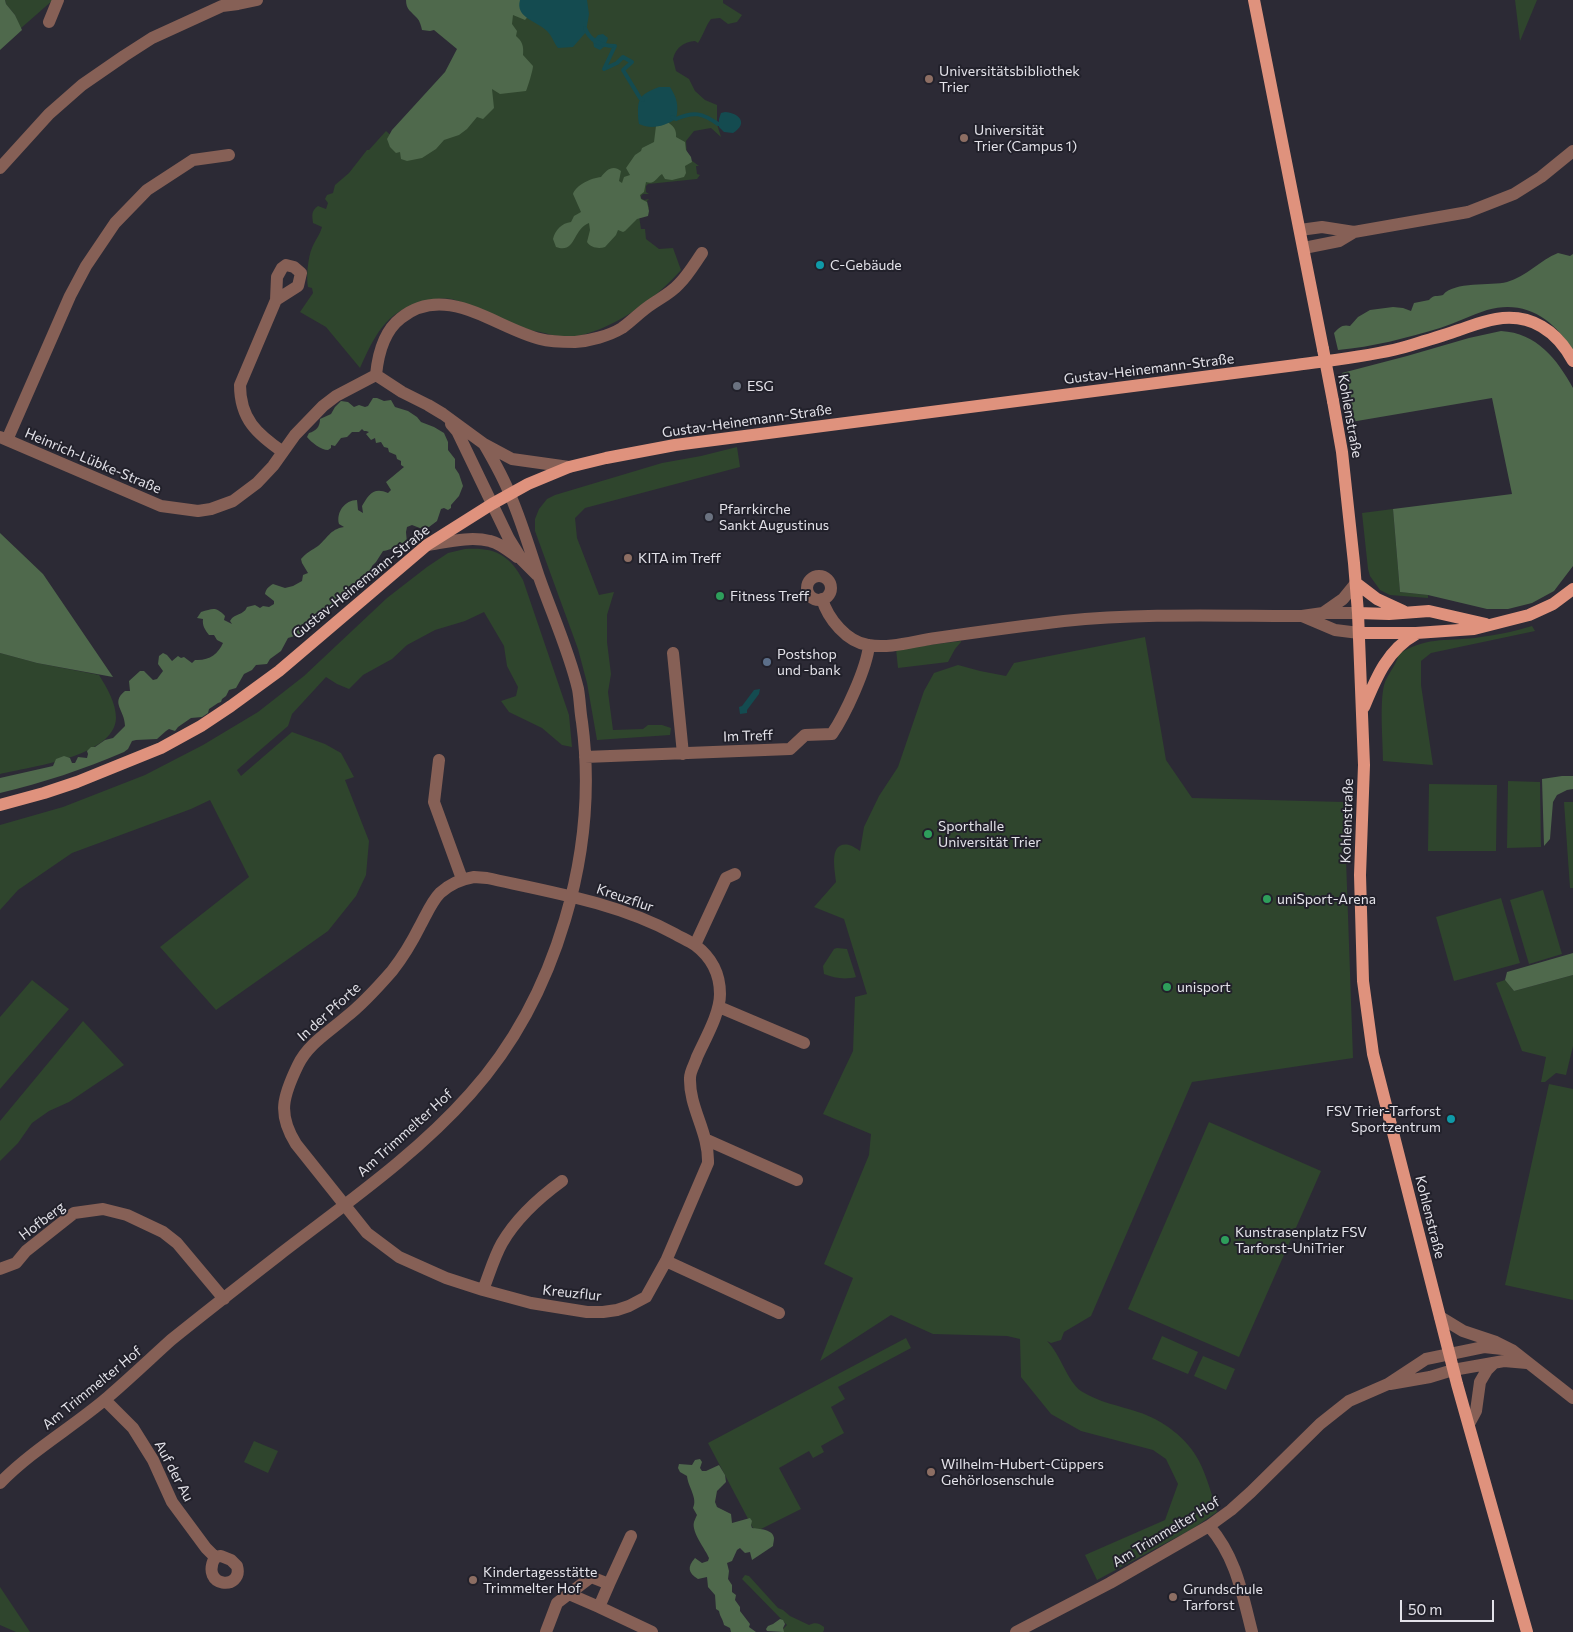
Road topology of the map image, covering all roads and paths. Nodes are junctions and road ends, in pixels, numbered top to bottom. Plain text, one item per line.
1 (58, 0) edge
2 (257, 0) edge
3 (1254, 0) edge
4 (49, 22) dead end
5 (1573, 151) edge
6 (229, 155) dead end
7 (0, 168) edge
8 (1300, 230) junction
9 (1354, 232) junction
10 (1304, 248) junction
11 (702, 253) dead end
12 (276, 300) dead end
13 (1573, 362) edge
14 (376, 375) junction
15 (443, 414) junction
16 (4, 438) edge
17 (484, 444) junction
18 (283, 452) junction
19 (569, 467) junction
20 (510, 494) junction
21 (492, 504) junction
22 (427, 546) junction
23 (522, 560) junction
24 (539, 577) junction
25 (1356, 584) junction
26 (1573, 589) edge
27 (822, 600) dead end
28 (1408, 612) junction
29 (1323, 613) junction
30 (1358, 614) junction
31 (1302, 616) junction
32 (1490, 624) junction
33 (1359, 633) junction
34 (1416, 633) junction
35 (868, 645) junction
36 (673, 653) dead end
37 (1362, 712) junction
38 (682, 754) junction
39 (585, 757) junction
40 (439, 760) dead end
41 (0, 805) edge
42 (735, 874) dead end
43 (462, 879) junction
44 (571, 896) junction
45 (695, 945) junction
46 (719, 1007) junction
47 (804, 1043) dead end
48 (707, 1140) junction
49 (797, 1180) dead end
50 (562, 1181) dead end
51 (345, 1205) junction
52 (666, 1261) junction
53 (0, 1269) edge
54 (483, 1290) junction
55 (224, 1299) junction
56 (779, 1312) dead end
57 (1440, 1317) junction
58 (1512, 1350) junction
59 (1449, 1353) junction
60 (1494, 1362) junction
61 (1529, 1363) junction
62 (1453, 1370) junction
63 (1388, 1384) junction
64 (1573, 1398) edge
65 (105, 1400) junction
66 (1469, 1424) junction
67 (2, 1476) edge
68 (1209, 1526) junction
69 (631, 1536) dead end
70 (215, 1557) dead end
71 (609, 1584) junction
72 (569, 1594) junction
73 (599, 1607) junction
74 (546, 1632) edge
75 (652, 1632) edge
76 (1016, 1632) edge
77 (1252, 1632) edge
78 (1527, 1632) edge

1 - 4 street
2 - 7 street
3 - 8 main road, Kohlenstraße
5 - 9 street
6 - 16 street
8 - 9 street
8 - 10 main road, Kohlenstraße
9 - 10 street
10 - 25 main road, Kohlenstraße, bridge
11 - 14 street
12 - 18 street
13 - 19 main road, Gustav-Heinemann-Straße
14 - 15 street
14 - 18 street, Heinrich-Lübke-Straße
15 - 17 street
15 - 21 street
16 - 18 street, Heinrich-Lübke-Straße
17 - 19 street
17 - 20 street
19 - 20 main road, Gustav-Heinemann-Straße
20 - 21 main road, Gustav-Heinemann-Straße
20 - 24 street, Am Trimmelter Hof
21 - 22 main road, Gustav-Heinemann-Straße
21 - 23 street, Am Trimmelter Hof
22 - 23 street, Am Trimmelter Hof
22 - 41 main road, Gustav-Heinemann-Straße
23 - 24 street, Am Trimmelter Hof
24 - 39 street, Am Trimmelter Hof
25 - 28 main road
25 - 29 street
25 - 30 main road, Kohlenstraße
26 - 32 main road
27 - 35 street
28 - 30 main road
28 - 32 main road
29 - 30 street
29 - 31 street
30 - 33 main road, Kohlenstraße
31 - 33 street
31 - 35 street
32 - 34 main road
33 - 34 main road
33 - 37 main road, Kohlenstraße
34 - 37 main road
35 - 38 street, Im Treff
36 - 38 street
37 - 57 main road, Kohlenstraße
38 - 39 street, Im Treff
39 - 44 street, Am Trimmelter Hof
40 - 43 street
42 - 45 street
43 - 44 street, In der Pforte
43 - 51 street, In der Pforte
44 - 45 street, Kreuzflur
44 - 51 street, Am Trimmelter Hof
45 - 46 street, Kreuzflur
46 - 47 street
46 - 48 street, Kreuzflur
48 - 49 street
48 - 52 street, Kreuzflur
50 - 54 street
51 - 54 street, Kreuzflur
51 - 55 street, Am Trimmelter Hof
52 - 54 street, Kreuzflur
52 - 56 street
53 - 55 street, Hofberg
55 - 65 street, Am Trimmelter Hof
57 - 58 street
57 - 59 main road, Kohlenstraße
58 - 59 street, Am Trimmelter Hof
58 - 61 street
59 - 62 main road, Kohlenstraße
59 - 63 street, Am Trimmelter Hof
60 - 61 street, Am Trimmelter Hof
60 - 62 street, Am Trimmelter Hof
60 - 66 street
61 - 64 street
62 - 63 street, Am Trimmelter Hof
62 - 66 main road, Kohlenstraße
63 - 68 street, Am Trimmelter Hof
65 - 67 street, Am Trimmelter Hof
65 - 70 street, Auf der Au
66 - 78 main road, Kohlenstraße
68 - 76 street, Am Trimmelter Hof
68 - 77 street
69 - 71 street
71 - 72 street
71 - 73 street
72 - 73 street
72 - 74 street
73 - 75 street

